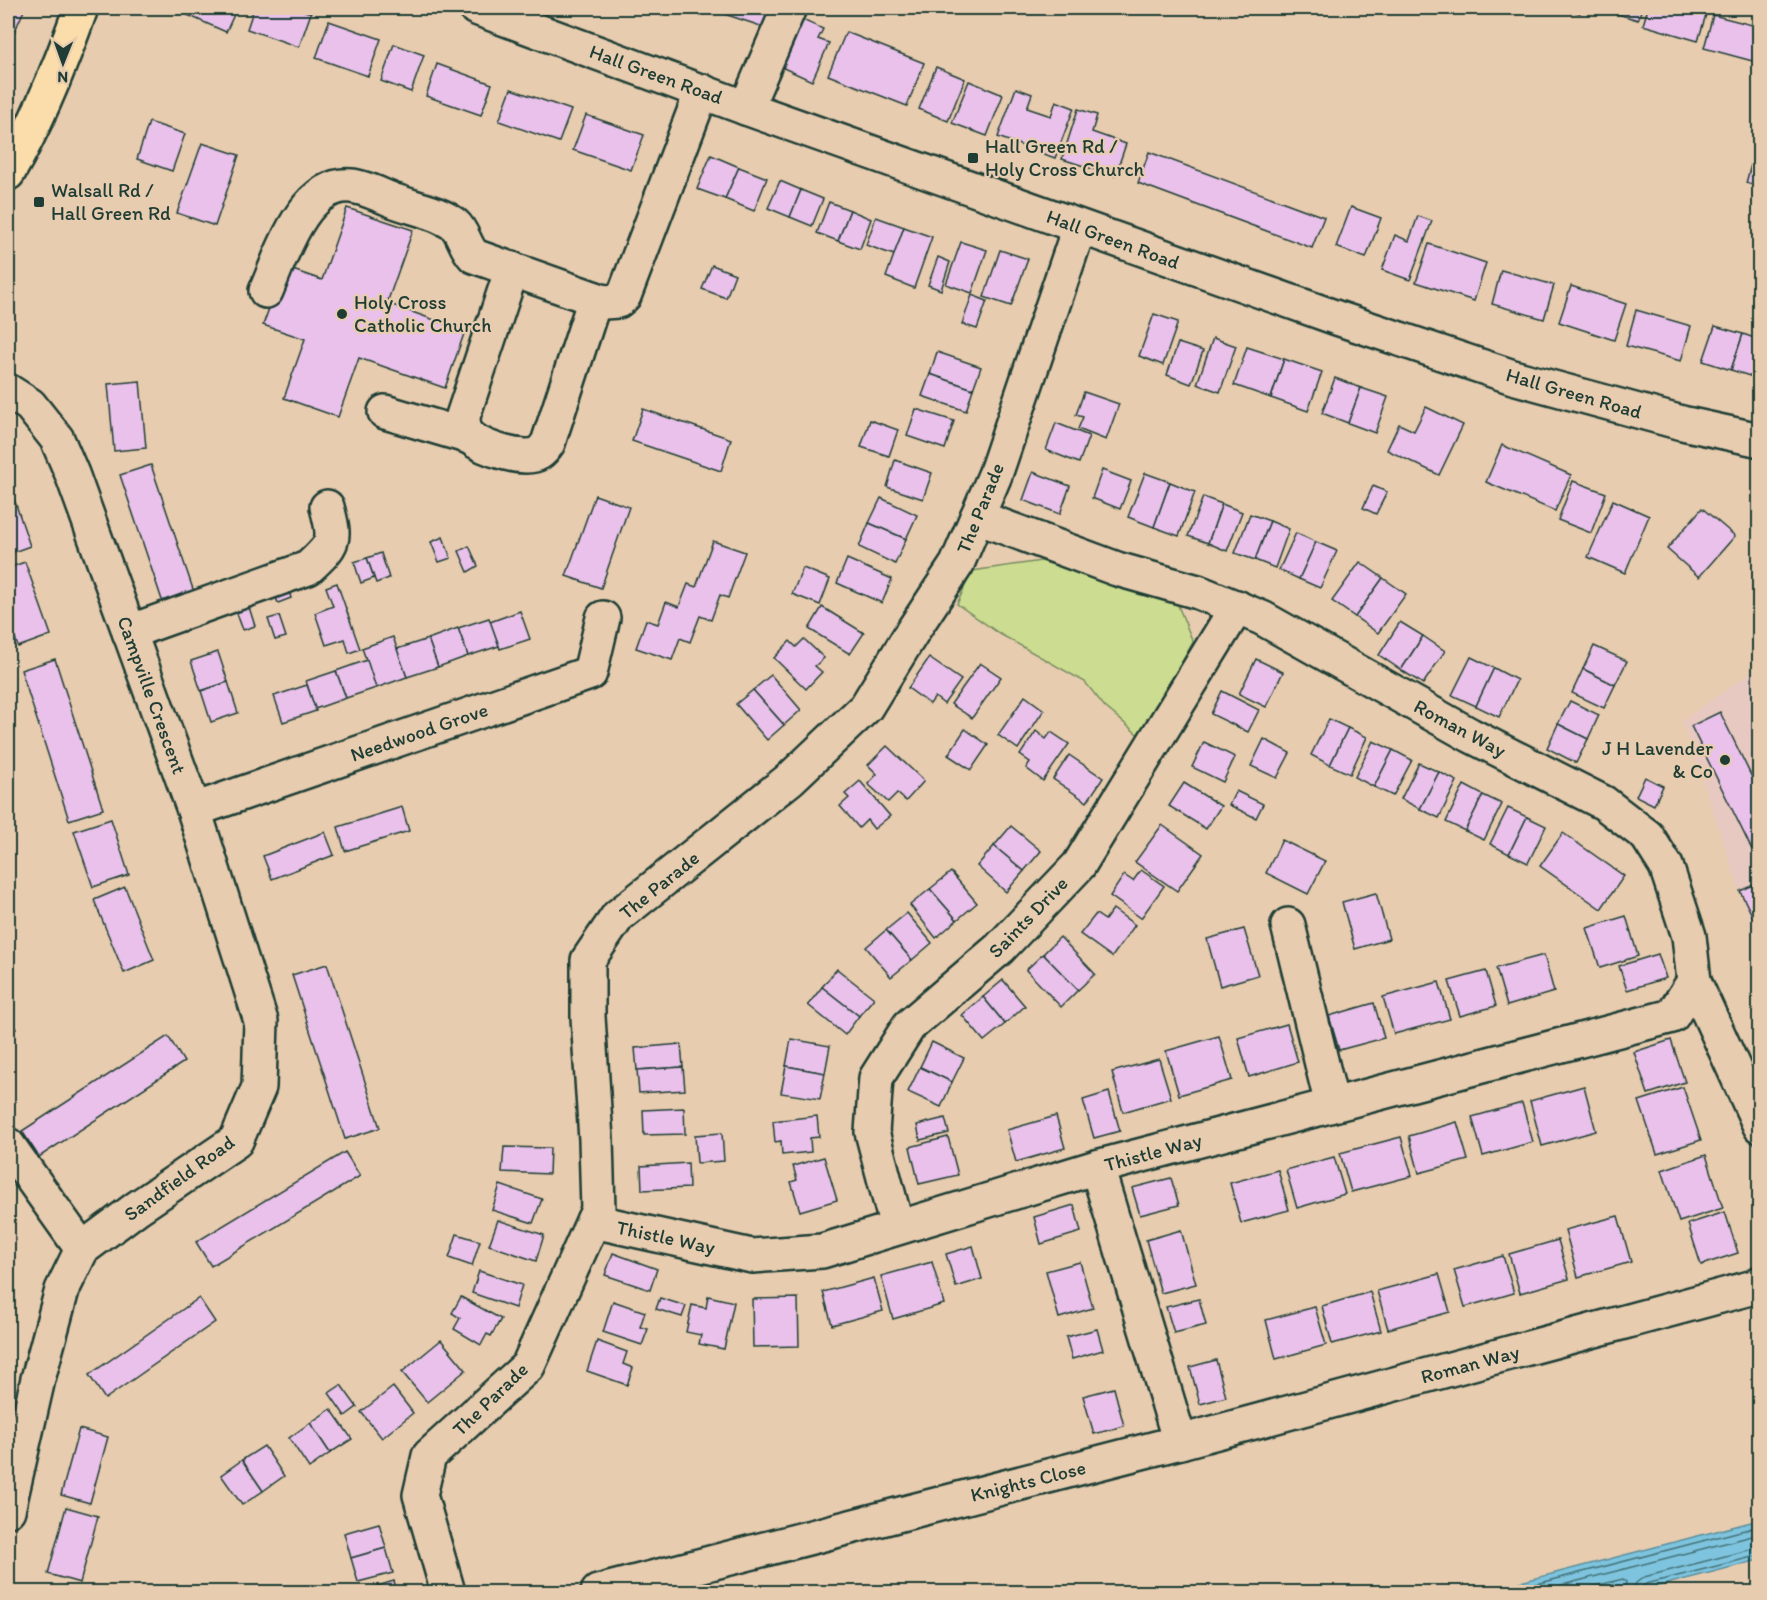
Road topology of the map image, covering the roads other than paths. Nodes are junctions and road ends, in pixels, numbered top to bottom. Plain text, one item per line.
1 (81, 8) edge
2 (476, 8) edge
3 (789, 8) edge
4 (702, 91) junction
5 (746, 108) junction
6 (8, 173) edge
7 (1079, 228) junction
8 (512, 269) junction
9 (266, 291) dead end
10 (595, 299) junction
11 (8, 392) edge
12 (385, 412) dead end
13 (470, 437) junction
14 (1760, 440) edge
15 (327, 507) dead end
16 (977, 517) junction
17 (1237, 607) junction
18 (603, 618) dead end
19 (129, 632) junction
20 (194, 810) junction
21 (1288, 925) dead end
22 (1694, 981) junction
23 (261, 1021) joint
24 (1332, 1106) junction
25 (1760, 1125) edge
26 (8, 1144) edge
27 (1097, 1167) junction
28 (594, 1221) junction
29 (897, 1227) junction
30 (82, 1250) junction
31 (1760, 1282) edge
32 (1180, 1442) junction
33 (8, 1510) edge
34 (448, 1593) edge
35 (598, 1593) edge

1 - 6 main road
2 - 4 street, Hall Green Road
3 - 5 street
4 - 5 street, Hall Green Road
4 - 10 street
5 - 7 street, Hall Green Road
7 - 14 street, Hall Green Road
7 - 16 street, The Parade
8 - 9 street
8 - 10 street
8 - 13 street
10 - 13 street
11 - 19 street, Campville Crescent
12 - 13 street
15 - 19 street
16 - 17 street, Roman Way
16 - 28 street, The Parade
17 - 22 street, Roman Way
17 - 29 street, Saints Drive
18 - 20 street, Needwood Grove
19 - 20 street, Campville Crescent
20 - 23 street, Campville Crescent
21 - 24 street
22 - 24 street, Thistle Way
22 - 25 street, Roman Way
23 - 30 street, Sandfield Road
24 - 27 street, Thistle Way
26 - 30 street
27 - 29 street, Thistle Way
27 - 32 street
28 - 29 street, Thistle Way
28 - 34 street, The Parade
30 - 33 street, Sandfield Road
31 - 32 street, Roman Way
32 - 35 street, Knights Close

